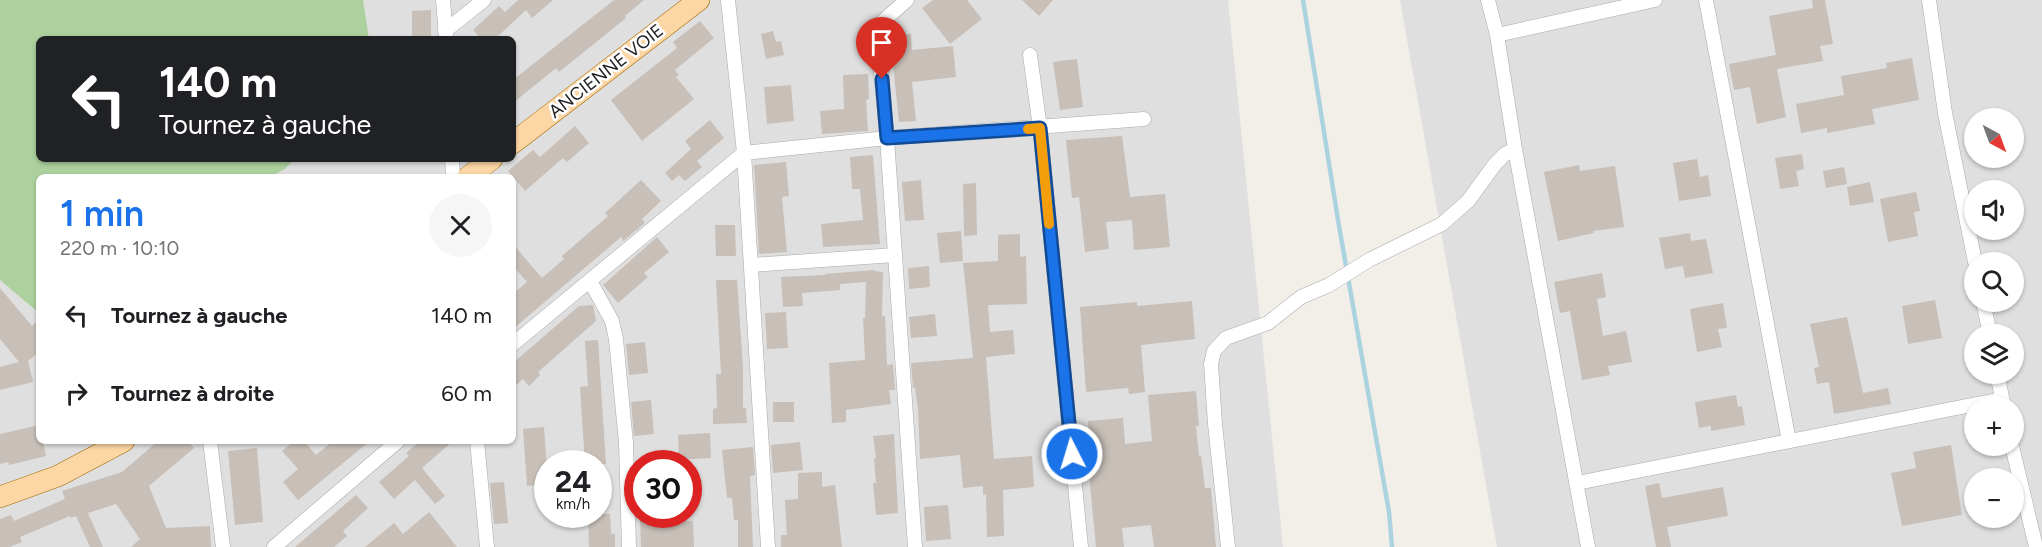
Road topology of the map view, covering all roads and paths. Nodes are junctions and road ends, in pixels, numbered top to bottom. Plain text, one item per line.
1 (443, 0) edge
2 (484, 0) edge
3 (699, 0) edge
4 (728, 0) edge
5 (907, 0) edge
6 (1488, 0) edge
7 (1655, 0) edge
8 (1706, 0) edge
9 (1929, 0) edge
10 (446, 35) edge
11 (1497, 35) junction
12 (1030, 55) dead end
13 (1144, 119) dead end
14 (1040, 128) junction
15 (887, 138) junction
16 (516, 141) edge
17 (1515, 149) junction
18 (744, 153) junction
19 (488, 162) edge
20 (472, 174) edge
21 (1973, 252) edge
22 (895, 255) junction
23 (751, 265) junction
24 (590, 280) junction
25 (516, 342) edge
26 (1964, 410) edge
27 (1789, 441) junction
28 (118, 444) edge
29 (210, 444) edge
30 (394, 444) edge
31 (477, 444) edge
32 (2014, 456) edge
33 (1577, 483) junction
34 (0, 497) edge
35 (223, 547) edge
36 (274, 547) edge
37 (487, 547) edge
38 (629, 547) edge
39 (768, 547) edge
40 (915, 547) edge
41 (1081, 547) edge
42 (1228, 547) edge
43 (1588, 547) edge
44 (2037, 547) edge

1 - 10 street
2 - 10 street
3 - 16 main road, ANCIENNE VOIE
4 - 18 street
5 - 15 street
6 - 11 street
7 - 11 street
8 - 27 street
9 - 21 street
11 - 17 street
12 - 14 street
13 - 14 street
14 - 15 street
14 - 41 street
15 - 18 street
15 - 22 street
17 - 33 street
17 - 42 street
18 - 23 street
18 - 24 street
19 - 20 main road
22 - 23 street
22 - 40 street
23 - 39 street
24 - 25 street
24 - 38 street
26 - 27 street
27 - 33 street
28 - 34 main road
29 - 35 street
30 - 36 street
31 - 37 street
32 - 44 street
33 - 43 street

